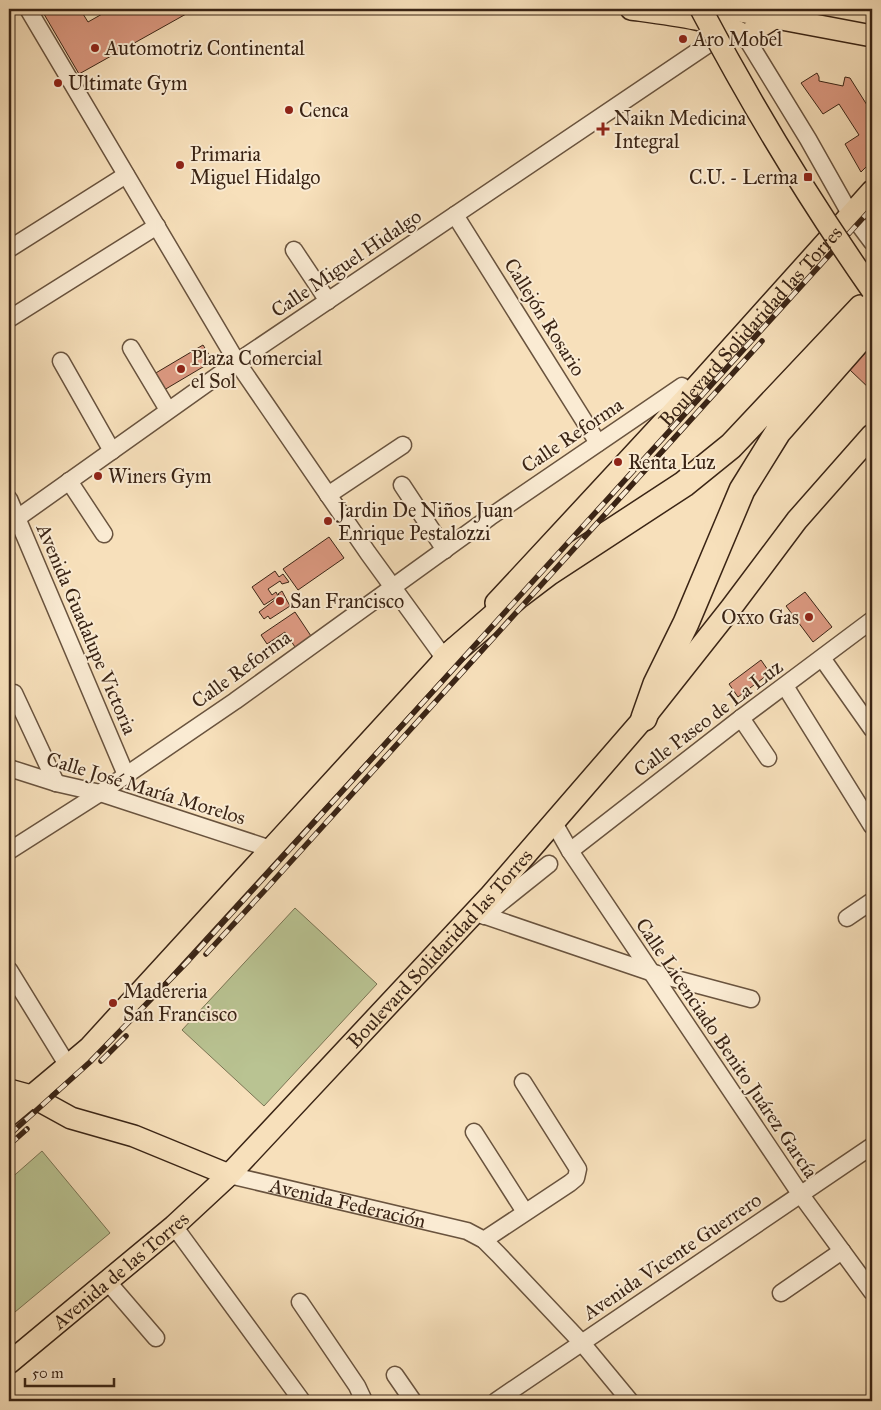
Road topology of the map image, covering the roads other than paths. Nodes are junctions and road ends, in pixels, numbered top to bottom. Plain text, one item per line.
1 (28, 9) edge
2 (631, 9) edge
3 (730, 9) edge
4 (701, 12) edge
5 (774, 18) junction
6 (745, 36) junction
7 (872, 36) edge
8 (710, 43) junction
9 (126, 175) junction
10 (872, 191) edge
11 (852, 214) junction
12 (455, 215) junction
13 (157, 226) junction
14 (829, 240) junction
15 (872, 242) edge
16 (9, 249) edge
17 (294, 250) dead end
18 (872, 270) edge
19 (328, 301) junction
20 (869, 307) edge
21 (9, 319) edge
22 (131, 348) dead end
23 (61, 361) dead end
24 (237, 362) junction
25 (688, 396) junction
26 (168, 410) junction
27 (872, 434) edge
28 (598, 442) junction
29 (404, 445) dead end
30 (112, 451) junction
31 (69, 481) junction
32 (402, 485) dead end
33 (328, 494) junction
34 (9, 499) edge
35 (13, 521) edge
36 (104, 534) dead end
37 (444, 550) junction
38 (392, 586) junction
39 (871, 625) edge
40 (822, 658) junction
41 (445, 659) junction
42 (785, 686) junction
43 (14, 693) dead end
44 (644, 718) junction
45 (741, 718) junction
46 (872, 729) edge
47 (768, 758) dead end
48 (9, 768) edge
49 (126, 775) junction
50 (56, 783) junction
51 (100, 793) junction
52 (554, 823) junction
53 (872, 826) edge
54 (271, 849) junction
55 (9, 851) edge
56 (570, 851) junction
57 (549, 864) dead end
58 (872, 901) edge
59 (479, 914) junction
60 (846, 918) dead end
61 (9, 970) edge
62 (650, 972) junction
63 (751, 999) dead end
64 (68, 1066) junction
65 (523, 1082) dead end
66 (9, 1090) edge
67 (31, 1096) junction
68 (9, 1115) edge
69 (474, 1132) dead end
70 (872, 1146) edge
71 (229, 1175) junction
72 (801, 1195) junction
73 (525, 1212) junction
74 (174, 1226) junction
75 (484, 1240) junction
76 (842, 1251) junction
77 (108, 1281) junction
78 (871, 1288) edge
79 (781, 1293) dead end
80 (300, 1302) dead end
81 (156, 1338) dead end
82 (582, 1343) junction
83 (9, 1363) edge
84 (395, 1375) dead end
85 (507, 1398) edge
86 (302, 1401) edge
87 (364, 1401) edge
88 (413, 1401) edge
89 (630, 1401) edge

1 - 9 street
2 - 4 main road
3 - 5 main road
4 - 6 main road
4 - 8 street
4 - 18 main road
4 - 20 main road, bridge
5 - 6 main road
5 - 7 main road
6 - 11 street
8 - 12 street, Calle Miguel Hidalgo
8 - 14 street
9 - 13 street
9 - 16 street
10 - 11 main road, Boulevard Solidaridad las Torres
11 - 14 main road, Boulevard Solidaridad las Torres
11 - 15 street
12 - 19 street, Calle Miguel Hidalgo
12 - 28 street, Callejón Rosario
13 - 21 street
13 - 24 street
14 - 20 street
14 - 25 main road, Boulevard Solidaridad las Torres
17 - 19 street
19 - 24 street, Calle Miguel Hidalgo
20 - 41 highway, Boulevard Solidaridad las Torres
20 - 44 highway, Boulevard Solidaridad las Torres
22 - 26 street
23 - 30 street
24 - 26 street, Calle Miguel Hidalgo
24 - 33 street
25 - 28 street, Calle Reforma
25 - 41 main road, Boulevard Solidaridad las Torres
26 - 30 street, Calle Miguel Hidalgo
27 - 44 main road, Boulevard Solidaridad las Torres
28 - 37 street, Calle Reforma
29 - 33 street
30 - 31 street, Calle Miguel Hidalgo
31 - 35 street, Calle Miguel Hidalgo
31 - 36 street
32 - 37 street
33 - 38 street
34 - 35 street, Avenida Guadalupe Victoria
35 - 49 street, Avenida Guadalupe Victoria
37 - 38 street, Calle Reforma
38 - 41 street
38 - 49 street, Calle Reforma
39 - 40 street, Calle Paseo de La Luz
40 - 42 street, Calle Paseo de La Luz
40 - 46 street
41 - 54 main road, Boulevard Solidaridad las Torres
42 - 45 street, Calle Paseo de La Luz
42 - 53 street
43 - 50 street
44 - 52 main road, Boulevard Solidaridad las Torres
45 - 47 street
45 - 56 street, Calle Paseo de La Luz
48 - 50 street, Calle José María Morelos
49 - 51 street, Calle Reforma
50 - 51 street, Calle José María Morelos
51 - 54 street, Calle José María Morelos
51 - 55 street, Calle Reforma
52 - 56 street, Calle Licenciado Benito Juárez García
52 - 59 main road, Boulevard Solidaridad las Torres
54 - 64 main road, Boulevard Solidaridad las Torres
56 - 62 street, Calle Licenciado Benito Juárez García
57 - 59 street
58 - 60 street
59 - 62 street
59 - 71 main road, Boulevard Solidaridad las Torres
61 - 64 street
62 - 63 street
62 - 72 street, Calle Licenciado Benito Juárez García
64 - 67 main road
65 - 73 street
66 - 67 main road, Avenida Federación
67 - 68 main road
67 - 71 main road, Avenida Federación
69 - 73 street
70 - 72 street, Avenida Vicente Guerrero
71 - 74 main road, Avenida de las Torres
71 - 75 street, Avenida Federación
72 - 76 street, Calle Licenciado Benito Juárez García
72 - 82 street, Avenida Vicente Guerrero
73 - 75 street
74 - 77 main road, Avenida de las Torres
74 - 86 street
75 - 82 street, Avenida Federación
76 - 78 street, Calle Licenciado Benito Juárez García
76 - 79 street
77 - 81 street
77 - 83 main road, Avenida de las Torres
80 - 87 street
82 - 85 street, Avenida Vicente Guerrero
82 - 89 street, Avenida Federación
84 - 88 street

